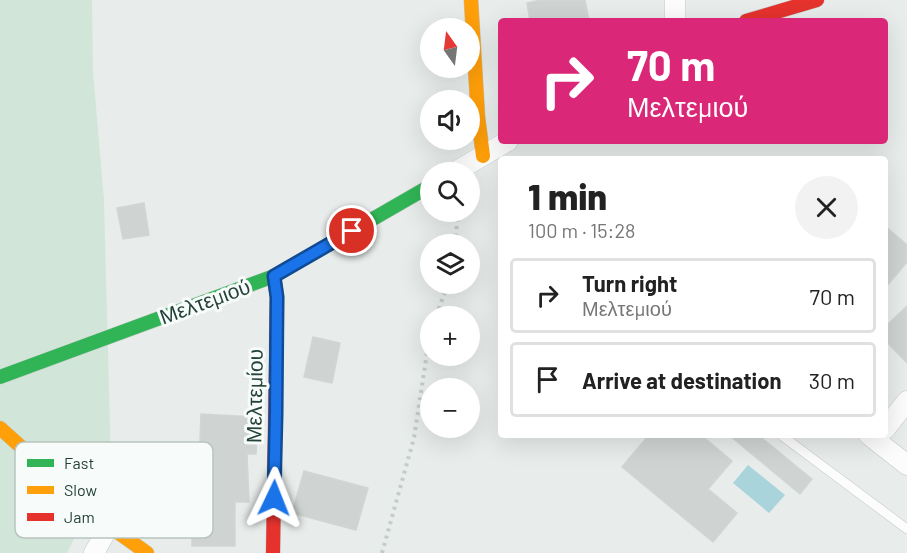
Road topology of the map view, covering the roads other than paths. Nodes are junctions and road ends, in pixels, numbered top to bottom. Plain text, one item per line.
1 (471, 0) edge
2 (675, 0) edge
3 (817, 0) edge
4 (675, 18) edge
5 (756, 18) edge
6 (503, 144) edge
7 (483, 156) junction
8 (472, 162) edge
9 (420, 192) edge
10 (274, 276) junction
11 (0, 377) edge
12 (907, 402) edge
13 (888, 423) edge
14 (0, 428) edge
15 (785, 438) edge
16 (880, 438) edge
17 (16, 442) edge
18 (907, 465) edge
19 (907, 529) edge
20 (102, 538) edge
21 (126, 538) edge
22 (94, 553) edge
23 (147, 553) edge
24 (273, 553) edge

1 - 7 street
2 - 4 street
3 - 5 street
6 - 7 street
7 - 8 street
9 - 10 street, Μελτεμιού
10 - 11 street, Μελτεμιού
10 - 24 street, Μελτεμίου
12 - 13 street
14 - 17 street
15 - 19 lane
16 - 18 street
20 - 22 street
21 - 23 street

